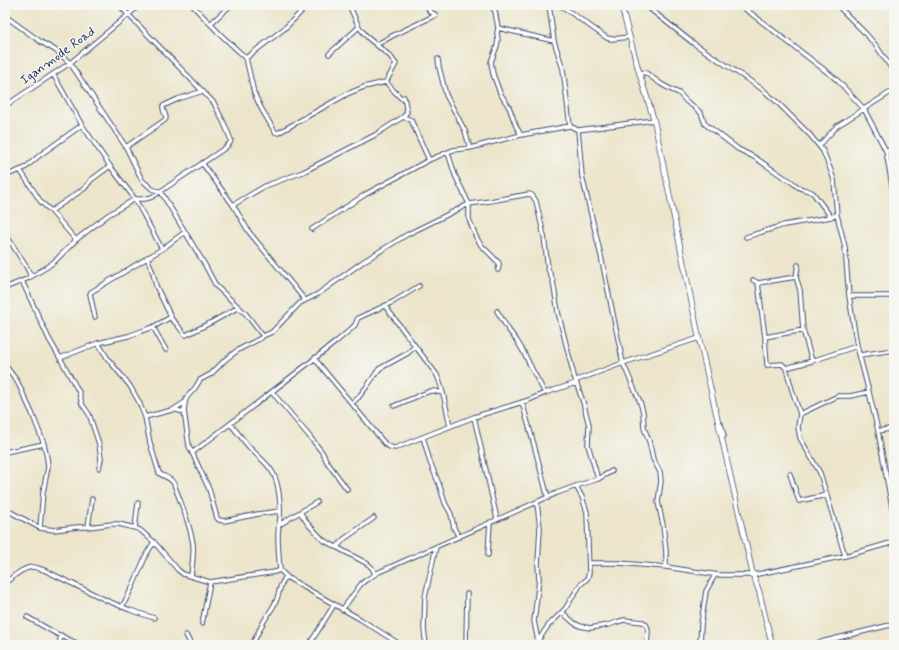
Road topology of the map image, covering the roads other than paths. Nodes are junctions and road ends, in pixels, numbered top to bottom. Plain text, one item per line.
1 (119, 5) edge
2 (140, 5) edge
3 (192, 5) edge
4 (231, 5) edge
5 (308, 5) edge
6 (349, 5) edge
7 (428, 5) edge
8 (490, 5) edge
9 (549, 5) edge
10 (560, 5) edge
11 (620, 5) edge
12 (646, 5) edge
13 (740, 5) edge
14 (837, 5) edge
15 (129, 15) junction
16 (5, 16) edge
17 (210, 24) junction
18 (359, 27) junction
19 (498, 28) junction
20 (629, 37) junction
21 (554, 41) junction
22 (376, 45) junction
23 (329, 54) dead end
24 (246, 58) junction
25 (438, 59) dead end
26 (70, 63) junction
27 (639, 72) junction
28 (894, 72) edge
29 (53, 74) junction
30 (386, 82) junction
31 (894, 90) edge
32 (203, 91) junction
33 (5, 106) edge
34 (864, 109) junction
35 (407, 112) junction
36 (403, 117) junction
37 (411, 120) junction
38 (654, 120) junction
39 (82, 125) junction
40 (570, 126) junction
41 (578, 130) junction
42 (521, 136) junction
43 (819, 146) junction
44 (126, 147) junction
45 (894, 147) edge
46 (470, 148) junction
47 (886, 151) junction
48 (448, 153) junction
49 (429, 160) junction
50 (202, 163) junction
51 (110, 166) junction
52 (20, 170) junction
53 (5, 177) edge
54 (161, 192) junction
55 (894, 197) edge
56 (135, 199) junction
57 (469, 204) junction
58 (233, 205) junction
59 (51, 211) junction
60 (837, 215) junction
61 (831, 217) junction
62 (312, 229) dead end
63 (185, 232) junction
64 (5, 233) edge
65 (746, 237) dead end
66 (76, 240) junction
67 (162, 249) junction
68 (148, 257) junction
69 (798, 265) dead end
70 (498, 270) dead end
71 (796, 277) junction
72 (29, 278) junction
73 (753, 280) dead end
74 (22, 281) junction
75 (758, 283) junction
76 (419, 286) dead end
77 (5, 288) edge
78 (850, 296) junction
79 (894, 296) edge
80 (305, 300) junction
81 (385, 306) junction
82 (239, 307) junction
83 (497, 311) dead end
84 (95, 317) dead end
85 (171, 317) junction
86 (153, 327) junction
87 (803, 330) junction
88 (263, 336) junction
89 (765, 337) junction
90 (699, 338) junction
91 (98, 343) junction
92 (415, 346) junction
93 (857, 346) junction
94 (166, 350) dead end
95 (894, 350) edge
96 (860, 355) junction
97 (60, 358) junction
98 (314, 358) junction
99 (812, 361) junction
100 (623, 363) junction
101 (5, 365) edge
102 (786, 368) junction
103 (576, 383) junction
104 (272, 392) junction
105 (545, 392) junction
106 (869, 392) junction
107 (443, 393) junction
108 (185, 402) junction
109 (522, 402) junction
110 (352, 404) junction
111 (394, 406) dead end
112 (172, 410) junction
113 (184, 412) junction
114 (800, 414) junction
115 (474, 416) junction
116 (145, 417) junction
117 (230, 424) junction
118 (721, 424) dead end
119 (450, 426) junction
120 (894, 428) edge
121 (878, 431) junction
122 (423, 437) junction
123 (44, 444) junction
124 (5, 452) edge
125 (192, 453) junction
126 (99, 468) dead end
127 (612, 471) dead end
128 (790, 474) dead end
129 (598, 479) junction
130 (576, 486) junction
131 (347, 489) dead end
132 (827, 494) junction
133 (548, 498) junction
134 (92, 499) dead end
135 (317, 502) dead end
136 (138, 503) dead end
137 (537, 503) junction
138 (5, 510) edge
139 (280, 511) junction
140 (300, 512) junction
141 (374, 518) dead end
142 (894, 518) edge
143 (497, 519) junction
144 (490, 522) junction
145 (278, 526) junction
146 (88, 527) junction
147 (40, 528) junction
148 (135, 528) junction
149 (459, 536) junction
150 (154, 542) junction
151 (894, 542) edge
152 (337, 547) junction
153 (436, 547) junction
154 (488, 555) dead end
155 (845, 556) junction
156 (589, 564) junction
157 (666, 567) junction
158 (280, 570) junction
159 (375, 574) junction
160 (715, 574) junction
161 (753, 575) junction
162 (190, 576) junction
163 (286, 576) junction
164 (210, 582) junction
165 (5, 583) edge
166 (467, 594) dead end
167 (334, 605) junction
168 (122, 607) junction
169 (342, 610) junction
170 (562, 612) junction
171 (27, 617) dead end
172 (154, 618) dead end
173 (202, 624) dead end
174 (894, 624) edge
175 (61, 635) junction
176 (186, 635) dead end
177 (538, 641) junction
178 (59, 645) edge
179 (81, 645) edge
180 (191, 645) edge
181 (252, 645) edge
182 (309, 645) edge
183 (401, 645) edge
184 (426, 645) edge
185 (466, 645) edge
186 (535, 645) edge
187 (647, 645) edge
188 (700, 645) edge
189 (772, 645) edge
190 (809, 645) edge

1 - 15 street
2 - 15 street, Iganmode Road
3 - 17 street
4 - 17 street
5 - 24 street
6 - 18 street
7 - 22 street
8 - 19 street
9 - 21 street
10 - 20 street
11 - 20 street
12 - 43 street
13 - 34 street
14 - 28 street
15 - 26 street, Iganmode Road
15 - 32 street
16 - 26 street
17 - 24 street
18 - 22 street
18 - 23 street
19 - 21 street
19 - 42 street
20 - 27 street
21 - 40 street
22 - 30 street
24 - 30 street
25 - 46 street
26 - 29 street, Iganmode Road
26 - 44 street
27 - 38 street
27 - 61 street
29 - 33 street, Iganmode Road
29 - 39 street
30 - 35 street
31 - 34 street
32 - 44 street
32 - 50 street
34 - 43 street
34 - 47 street
35 - 36 street
35 - 37 street
36 - 37 street
36 - 58 street
37 - 49 street
38 - 41 street
38 - 90 street
39 - 51 street
39 - 52 street
40 - 41 street
40 - 42 street
41 - 100 street
42 - 46 street
43 - 60 street
44 - 54 street
45 - 47 street
46 - 48 street
47 - 55 street
48 - 49 street
48 - 57 street
49 - 62 street
50 - 54 street
50 - 58 street
51 - 56 street
51 - 59 street
52 - 53 street
52 - 59 street
54 - 56 street
54 - 63 street
56 - 66 street
56 - 67 street
57 - 70 street
57 - 80 street
57 - 103 street
58 - 80 street
59 - 66 street
60 - 61 street
60 - 78 street
61 - 65 street
63 - 67 street
63 - 82 street
64 - 72 street
66 - 72 street
67 - 68 street
68 - 84 street
68 - 85 street
69 - 71 street
71 - 75 street
71 - 87 street
72 - 74 street
73 - 75 street
74 - 77 street
74 - 97 street
75 - 89 street
76 - 81 street
78 - 79 street
78 - 93 street
80 - 88 street
81 - 92 street
81 - 98 street
82 - 85 street
82 - 88 street
83 - 105 street
85 - 86 street
86 - 91 street
86 - 94 street
87 - 89 street
87 - 99 street
88 - 108 street
89 - 102 street
90 - 100 street
90 - 161 street
91 - 97 street
91 - 116 street
92 - 107 street
92 - 110 street
93 - 96 street
93 - 99 street
95 - 96 street
96 - 106 street
97 - 126 street
98 - 104 street
98 - 110 street
99 - 102 street
100 - 103 street
100 - 157 street
101 - 123 street
102 - 114 street
103 - 105 street
103 - 129 street
104 - 117 street
104 - 131 street
105 - 109 street
106 - 114 street
106 - 121 street
107 - 111 street
107 - 119 street
108 - 112 street
108 - 113 street
109 - 115 street
109 - 133 street
110 - 122 street
112 - 113 street
112 - 116 street
113 - 125 street
114 - 132 street
115 - 119 street
115 - 143 street
116 - 162 street
117 - 125 street
117 - 139 street
118 - 161 street
119 - 122 street
120 - 121 street
121 - 142 street
122 - 149 street
123 - 124 street
123 - 147 street
125 - 139 street
127 - 129 street
128 - 132 street
129 - 130 street
130 - 133 street
130 - 156 street
132 - 155 street
133 - 137 street
134 - 146 street
135 - 140 street
136 - 148 street
137 - 143 street
137 - 177 street
138 - 147 street
139 - 145 street
140 - 145 street
140 - 152 street
141 - 152 street
143 - 144 street
144 - 149 street
144 - 154 street
145 - 158 street
146 - 147 street
146 - 148 street
148 - 150 street
149 - 153 street
150 - 162 street
150 - 168 street
151 - 155 street
152 - 159 street
153 - 159 street
153 - 184 street
155 - 161 street
156 - 157 street
156 - 170 street
157 - 160 street
158 - 163 street
158 - 164 street
159 - 169 street
160 - 161 street
160 - 188 street
161 - 189 street
162 - 164 street
163 - 167 street
163 - 181 street
164 - 173 street
165 - 168 street
166 - 185 street
167 - 169 street
167 - 182 street
168 - 172 street
169 - 183 street
170 - 177 street
170 - 187 street
171 - 175 street
174 - 190 street
175 - 178 street
175 - 179 street
176 - 180 street
177 - 186 street

